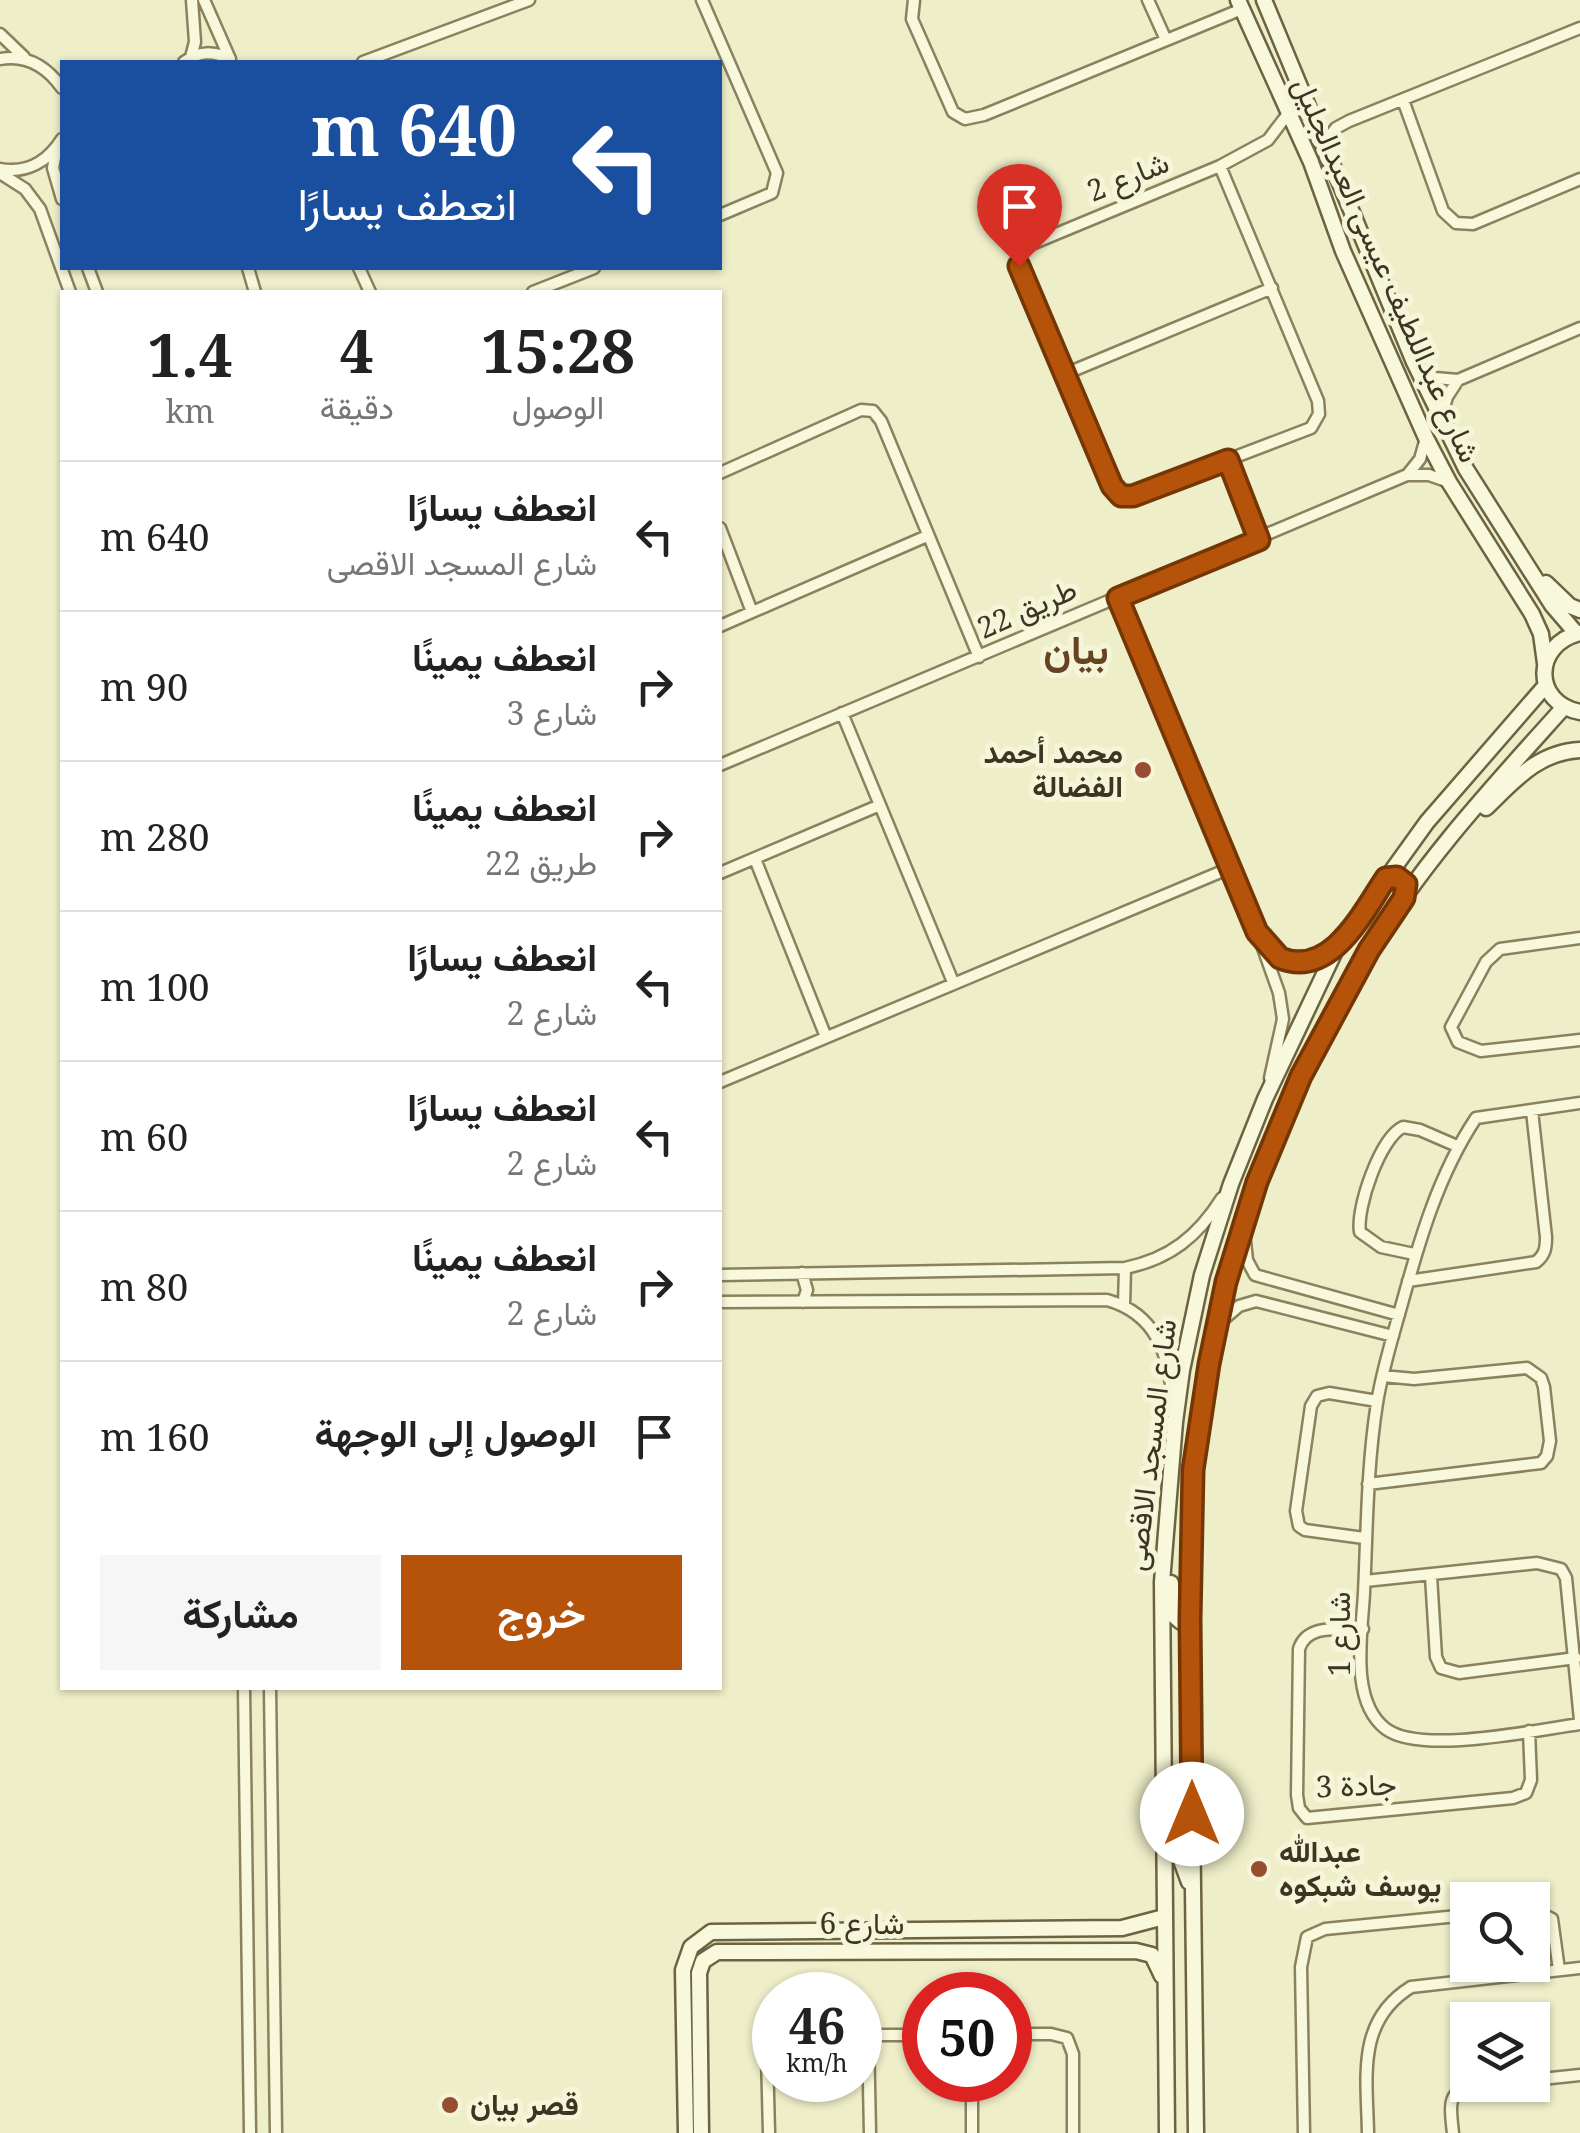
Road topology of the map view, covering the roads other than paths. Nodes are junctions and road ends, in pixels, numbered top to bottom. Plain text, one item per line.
1 (192, 0) edge
2 (204, 0) edge
3 (529, 0) edge
4 (702, 0) edge
5 (914, 0) edge
6 (1148, 0) edge
7 (1264, 0) edge
8 (1240, 4) edge
9 (1580, 28) edge
10 (0, 34) edge
11 (1166, 40) junction
12 (728, 57) junction
13 (0, 59) edge
14 (29, 60) junction
15 (188, 60) edge
16 (230, 60) edge
17 (232, 60) edge
18 (368, 60) edge
19 (720, 60) edge
20 (50, 72) junction
21 (60, 76) edge
22 (60, 85) edge
23 (1403, 100) junction
24 (1288, 115) junction
25 (1349, 121) junction
26 (1316, 122) junction
27 (1298, 137) junction
28 (1268, 140) junction
29 (60, 142) edge
30 (1324, 143) junction
31 (1310, 162) junction
32 (1220, 166) junction
33 (0, 171) edge
34 (1580, 179) edge
35 (60, 192) edge
36 (722, 214) edge
37 (1356, 222) junction
38 (1344, 251) junction
39 (60, 264) edge
40 (589, 270) edge
41 (1272, 288) junction
42 (539, 290) edge
43 (1392, 309) junction
44 (1580, 328) edge
45 (1414, 362) junction
46 (1065, 374) junction
47 (1458, 380) junction
48 (1441, 418) junction
49 (1426, 438) junction
50 (1228, 460) junction
51 (722, 472) edge
52 (1408, 475) junction
53 (1449, 482) junction
54 (722, 533) edge
55 (927, 536) junction
56 (1259, 540) junction
57 (1523, 559) junction
58 (1118, 598) junction
59 (1580, 610) edge
60 (752, 612) junction
61 (722, 625) edge
62 (1578, 633) edge
63 (979, 658) junction
64 (1545, 663) junction
65 (1546, 685) junction
66 (1564, 708) junction
67 (842, 712) junction
68 (1580, 712) edge
69 (1580, 750) edge
70 (722, 764) edge
71 (880, 805) junction
72 (1438, 854) junction
73 (756, 859) junction
74 (1230, 868) junction
75 (722, 872) edge
76 (1386, 878) junction
77 (1404, 898) junction
78 (1257, 932) junction
79 (1580, 938) edge
80 (1337, 948) junction
81 (953, 982) junction
82 (826, 1038) junction
83 (1580, 1040) edge
84 (722, 1081) edge
85 (1265, 1098) junction
86 (1580, 1102) edge
87 (1532, 1111) junction
88 (1457, 1146) junction
89 (1231, 1184) junction
90 (1243, 1226) junction
91 (1414, 1254) junction
92 (1125, 1268) junction
93 (802, 1274) junction
94 (722, 1275) edge
95 (1408, 1281) junction
96 (722, 1302) edge
97 (803, 1302) junction
98 (1124, 1306) junction
99 (1398, 1315) junction
100 (1218, 1324) junction
101 (1393, 1336) junction
102 (1383, 1376) junction
103 (1377, 1401) junction
104 (1175, 1422) junction
105 (1368, 1484) junction
106 (1364, 1538) junction
107 (1164, 1554) junction
108 (1432, 1576) junction
109 (1365, 1581) junction
110 (1190, 1619) junction
111 (1362, 1630) junction
112 (1576, 1658) junction
113 (244, 1690) edge
114 (270, 1690) edge
115 (1580, 1722) edge
116 (1529, 1731) junction
117 (1164, 1805) junction
118 (1193, 1892) junction
119 (1164, 1917) junction
120 (1450, 1917) edge
121 (1550, 1918) edge
122 (1101, 1928) junction
123 (1102, 1951) junction
124 (1580, 1968) edge
125 (1559, 1970) junction
126 (1166, 1996) junction
127 (692, 2020) junction
128 (1032, 2034) edge
129 (1580, 2075) edge
130 (1550, 2078) edge
131 (768, 2102) edge
132 (868, 2102) edge
133 (972, 2102) edge
134 (1450, 2102) edge
135 (250, 2133) edge
136 (276, 2133) edge
137 (686, 2133) edge
138 (702, 2133) edge
139 (769, 2133) edge
140 (870, 2133) edge
141 (972, 2133) edge
142 (1072, 2133) edge
143 (1166, 2133) edge
144 (1196, 2133) edge
145 (1304, 2133) edge
146 (1368, 2133) edge
147 (1453, 2133) edge

1 - 15 street
2 - 17 street
3 - 18 street
4 - 12 street
5 - 11 street
6 - 11 street
7 - 26 main road, شارع عبداللطيف عيسى العبدالجليل
8 - 11 street
8 - 24 main road, شارع عبداللطيف عيسى العبدالجليل
9 - 23 street
10 - 14 street
12 - 19 street
12 - 36 street
13 - 14 street
14 - 20 street
15 - 16 street
20 - 21 street
20 - 22 street
23 - 25 street
23 - 34 street
24 - 27 main road, شارع عبداللطيف عيسى العبدالجليل
24 - 28 street, شارع 2
25 - 26 street
25 - 30 street
26 - 30 main road, شارع عبداللطيف عيسى العبدالجليل
27 - 28 street, شارع 2
27 - 31 main road, شارع عبداللطيف عيسى العبدالجليل
28 - 32 street, شارع 2
29 - 33 street
29 - 35 street
30 - 37 main road, شارع عبداللطيف عيسى العبدالجليل
31 - 37 main road
31 - 38 main road, شارع عبداللطيف عيسى العبدالجليل
32 - 41 street, شارع 2
32 - 46 street, شارع 2
33 - 39 street
37 - 43 main road, شارع عبداللطيف عيسى العبدالجليل
38 - 43 main road
38 - 49 main road, شارع عبداللطيف عيسى العبدالجليل
40 - 42 street
41 - 46 street
41 - 50 street, شارع 2
43 - 45 main road, شارع عبداللطيف عيسى العبدالجليل
44 - 47 street
45 - 47 street
45 - 48 main road, شارع عبداللطيف عيسى العبدالجليل
46 - 50 street, شارع 2
47 - 48 street
48 - 57 main road, شارع عبداللطيف عيسى العبدالجليل
49 - 52 street
49 - 53 main road, شارع عبداللطيف عيسى العبدالجليل
50 - 56 street
51 - 55 street
52 - 53 street
52 - 56 street, طريق 22
53 - 64 main road, شارع عبداللطيف عيسى العبدالجليل
54 - 60 street
55 - 60 street
55 - 63 street
56 - 58 street, طريق 22
57 - 59 main road
57 - 62 main road, شارع عبداللطيف عيسى العبدالجليل
58 - 63 street, طريق 22
58 - 74 street
60 - 61 street
62 - 64 main road
63 - 67 street, طريق 22
64 - 65 main road, شارع عبداللطيف عيسى العبدالجليل
65 - 66 main road
65 - 76 main road, شارع المسجد الاقصى
66 - 68 main road
66 - 72 main road, شارع المسجد الاقصى
67 - 70 street, طريق 22
67 - 71 street
69 - 72 main road
71 - 73 street
71 - 81 street
72 - 77 main road, شارع المسجد الاقصى
73 - 75 street
73 - 82 street
74 - 78 street
74 - 81 street
76 - 77 main road
76 - 80 main road, شارع المسجد الاقصى
77 - 90 main road, شارع المسجد الاقصى
78 - 80 street
78 - 85 street
79 - 83 street
80 - 85 main road, شارع المسجد الاقصى
81 - 82 street
82 - 84 street
85 - 89 main road, شارع المسجد الاقصى
86 - 87 street, شارع 1
87 - 88 street, شارع 1
87 - 95 street
88 - 91 street, شارع 1
88 - 91 street
89 - 92 street
89 - 104 main road, شارع المسجد الاقصى
90 - 99 street
90 - 100 main road, شارع المسجد الاقصى
91 - 95 street, شارع 1
92 - 93 street
92 - 98 street
93 - 94 street
93 - 97 street
95 - 99 street, شارع 1
96 - 97 street
97 - 98 street
98 - 104 street
99 - 101 street, شارع 1
100 - 101 street
100 - 110 main road, شارع المسجد الاقصى
101 - 102 street, شارع 1
102 - 103 street, شارع 1
102 - 105 street
103 - 105 street, شارع 1
103 - 106 street
104 - 107 main road, شارع المسجد الاقصى
105 - 106 street, شارع 1
106 - 109 street, شارع 1
107 - 110 main road
107 - 117 main road, شارع المسجد الاقصى
108 - 109 street
108 - 112 street
108 - 112 street
109 - 111 street, شارع 1
110 - 118 main road, شارع المسجد الاقصى
111 - 116 street, شارع 1
111 - 116 street, جادة 3
112 - 115 street
113 - 135 street
114 - 136 street
115 - 116 street, شارع 1
117 - 118 main road
117 - 119 main road, شارع المسجد الاقصى
118 - 144 main road, شارع المسجد الاقصى
119 - 122 main road, شارع 6
119 - 126 main road, شارع المسجد الاقصى
120 - 145 street
121 - 125 street
122 - 123 main road
122 - 127 main road, شارع 6
123 - 126 main road, شارع 6
123 - 127 main road, شارع 6
124 - 125 street
125 - 146 street
126 - 143 main road, شارع المسجد الاقصى
127 - 137 main road, شارع 6
127 - 138 main road, شارع 6
128 - 142 street
129 - 130 street
131 - 139 street
132 - 140 street
133 - 141 street
134 - 147 street

